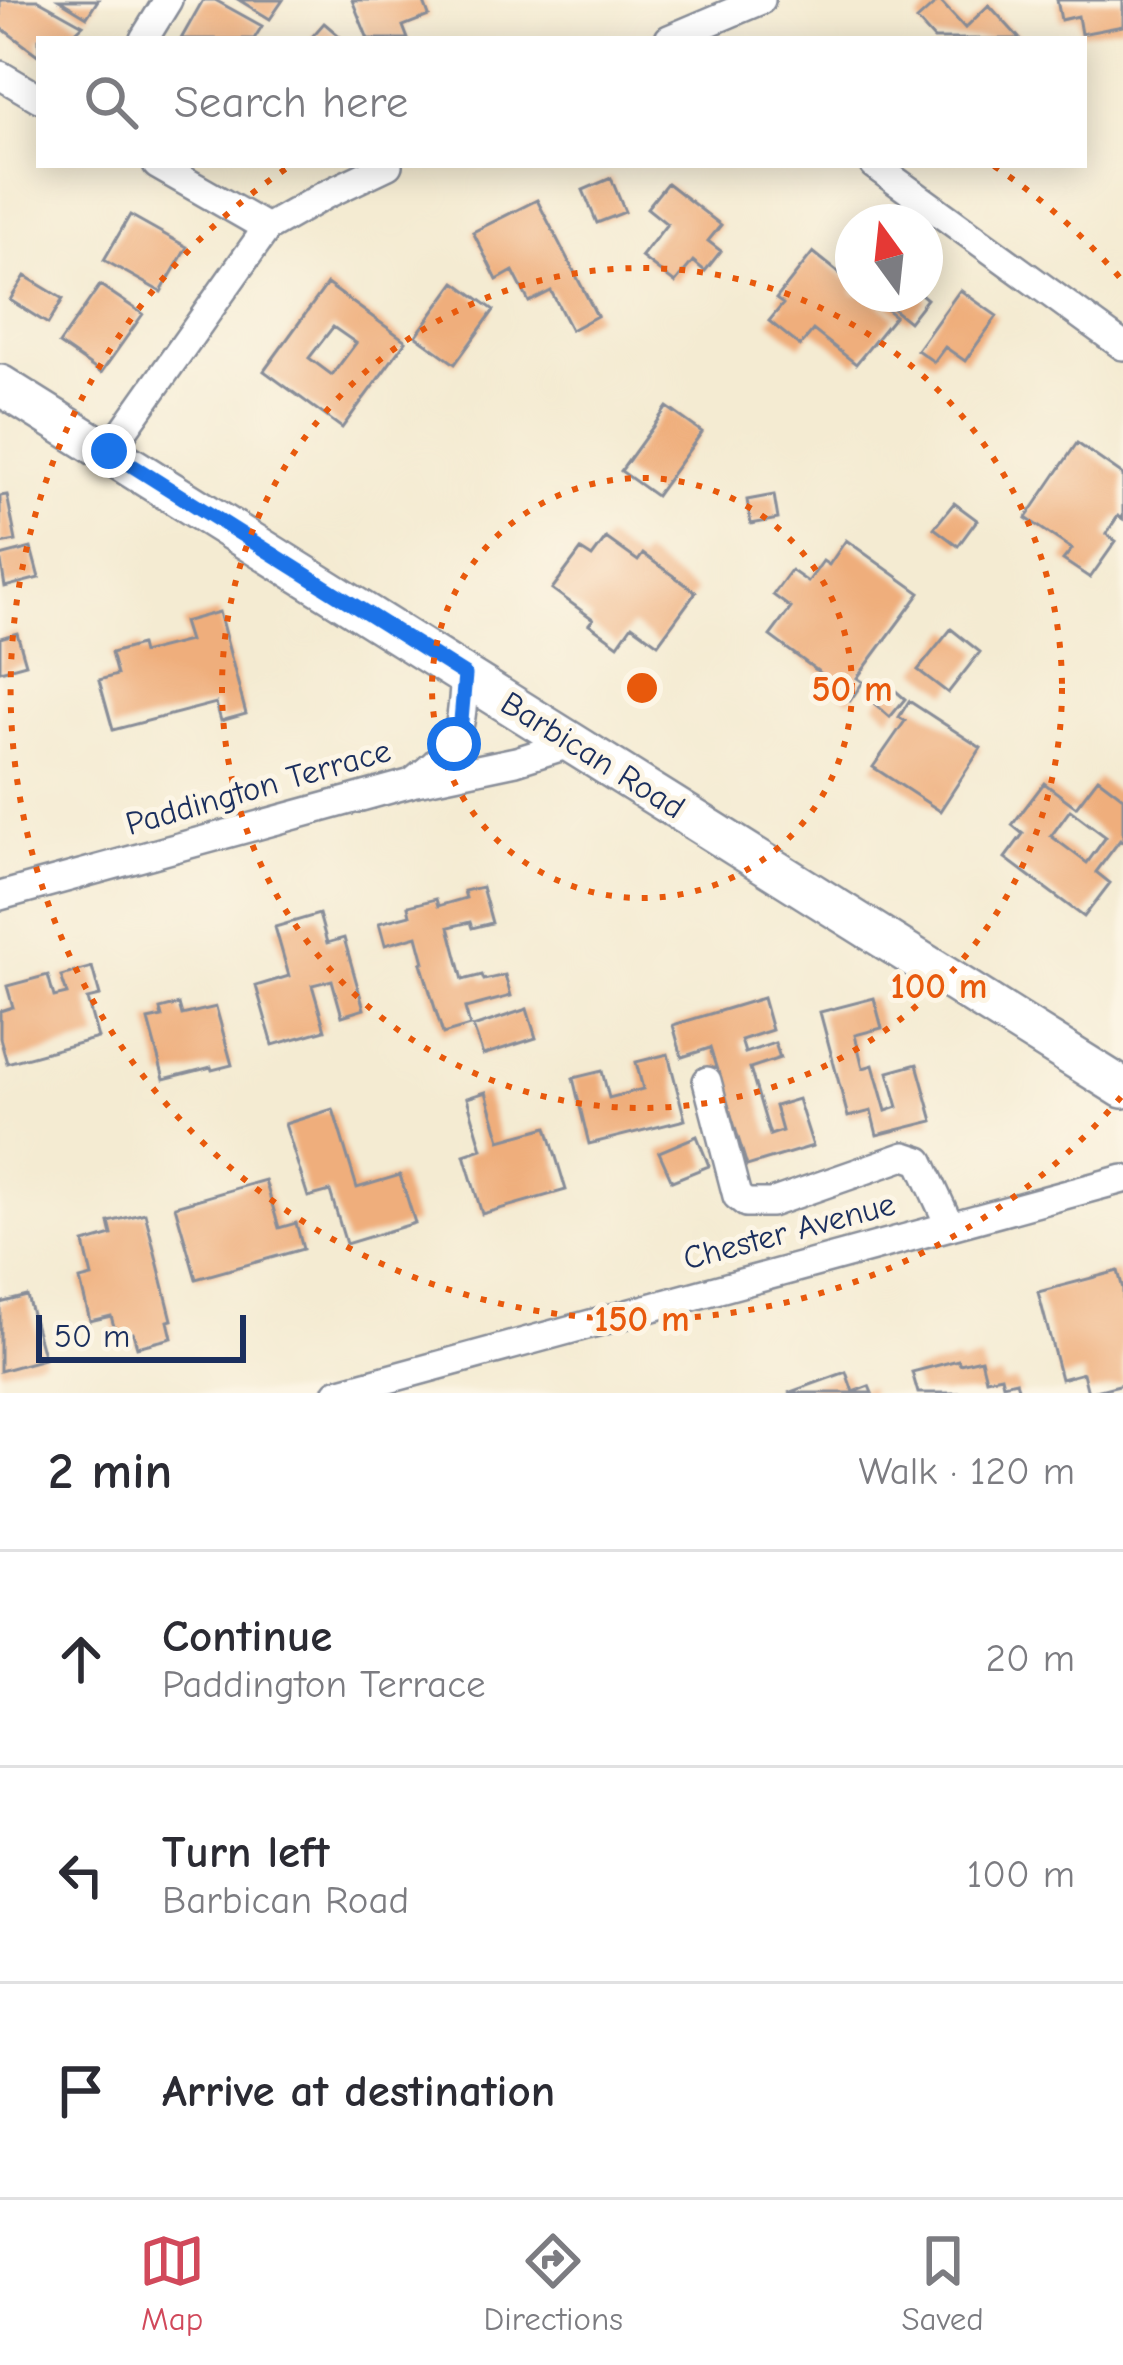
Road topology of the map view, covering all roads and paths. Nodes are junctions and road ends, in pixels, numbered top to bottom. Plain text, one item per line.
1 (168, 0) edge
2 (761, 0) edge
3 (146, 36) edge
4 (684, 36) edge
5 (0, 75) edge
6 (36, 96) edge
7 (162, 168) edge
8 (382, 168) edge
9 (878, 168) edge
10 (267, 228) junction
11 (1123, 346) edge
12 (0, 386) edge
13 (109, 451) junction
14 (465, 675) junction
15 (573, 743) junction
16 (412, 783) junction
17 (0, 896) edge
18 (707, 1081) dead end
19 (1123, 1088) edge
20 (1123, 1179) edge
21 (949, 1224) junction
22 (337, 1393) edge

1 - 3 street
2 - 4 street
5 - 6 street
7 - 10 street
8 - 10 street
9 - 11 street
10 - 13 street
12 - 13 main road, Barbican Road
13 - 14 main road, Barbican Road
14 - 15 main road, Barbican Road
14 - 16 street, Paddington Terrace
15 - 16 street
15 - 19 main road, Barbican Road
16 - 17 street, Paddington Terrace
18 - 21 street
20 - 21 street, Chester Avenue
21 - 22 street, Chester Avenue

